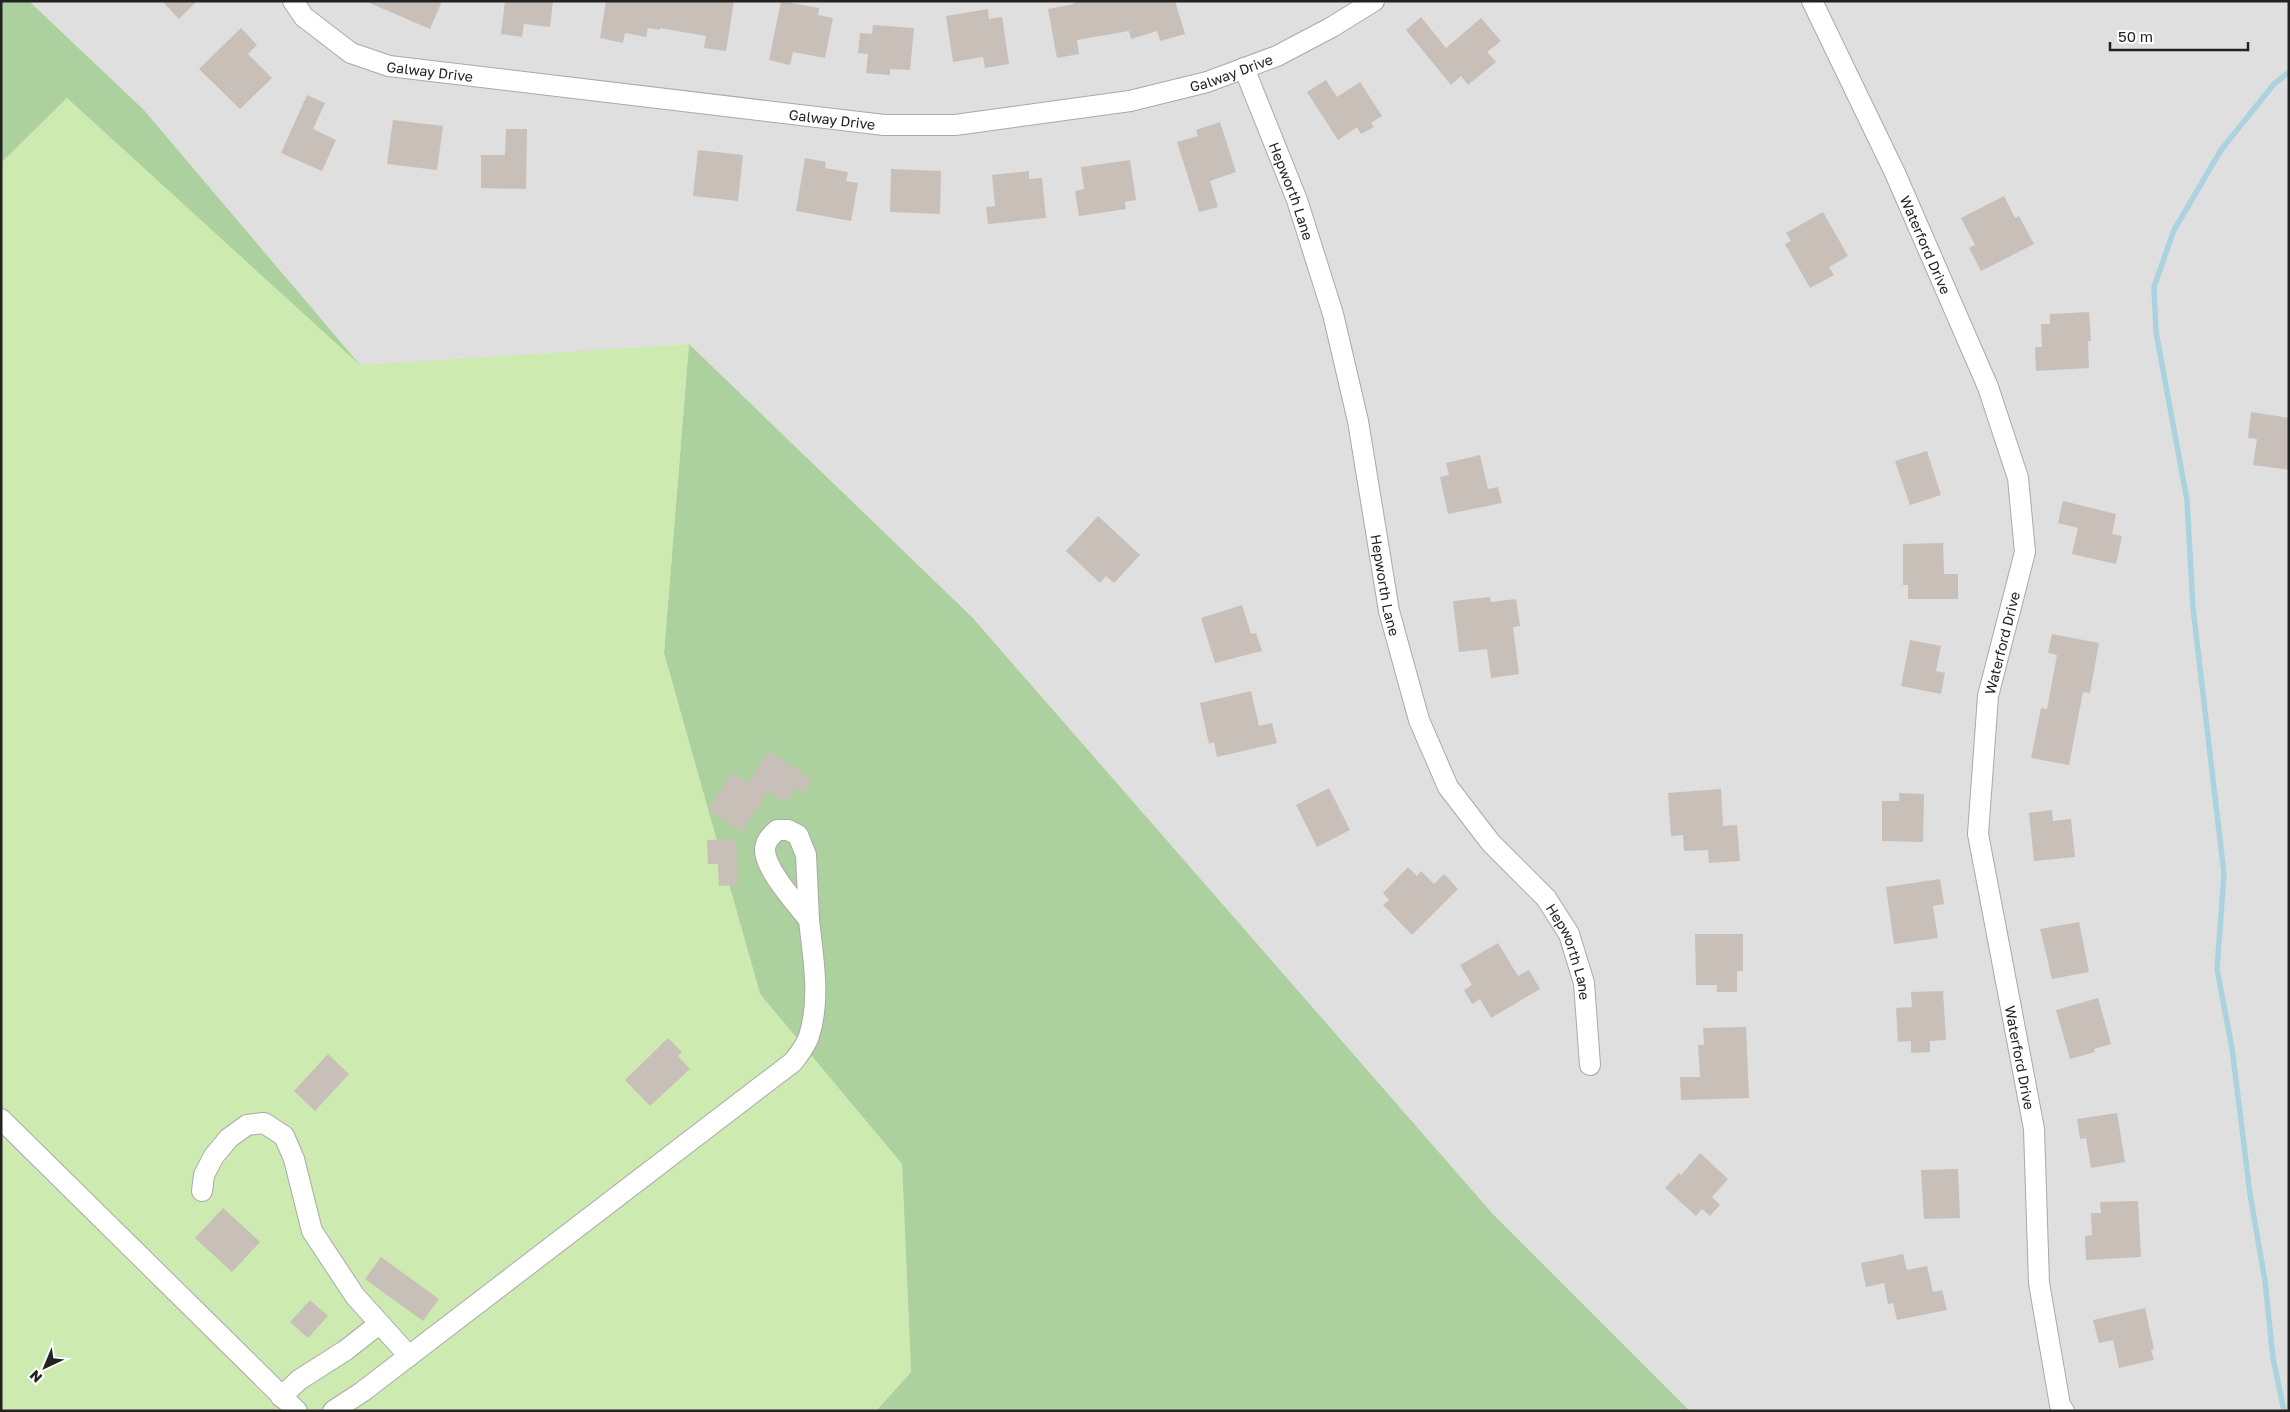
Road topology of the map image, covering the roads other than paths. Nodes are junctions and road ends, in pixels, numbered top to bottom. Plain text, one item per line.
1 (293, 1) edge
2 (1374, 1) edge
3 (1812, 1) edge
4 (1244, 68) junction
5 (809, 920) dead end
6 (1590, 1065) dead end
7 (1, 1119) edge
8 (202, 1191) dead end
9 (379, 1324) junction
10 (409, 1356) junction
11 (281, 1397) junction
12 (297, 1411) edge
13 (333, 1411) edge
14 (2064, 1411) edge

1 - 4 street, Galway Drive
2 - 4 street, Galway Drive
3 - 14 street, Waterford Drive
4 - 6 street, Hepworth Lane
5 - 10 street
7 - 11 street
8 - 9 street
9 - 10 street
9 - 11 street
10 - 13 street
11 - 12 street

